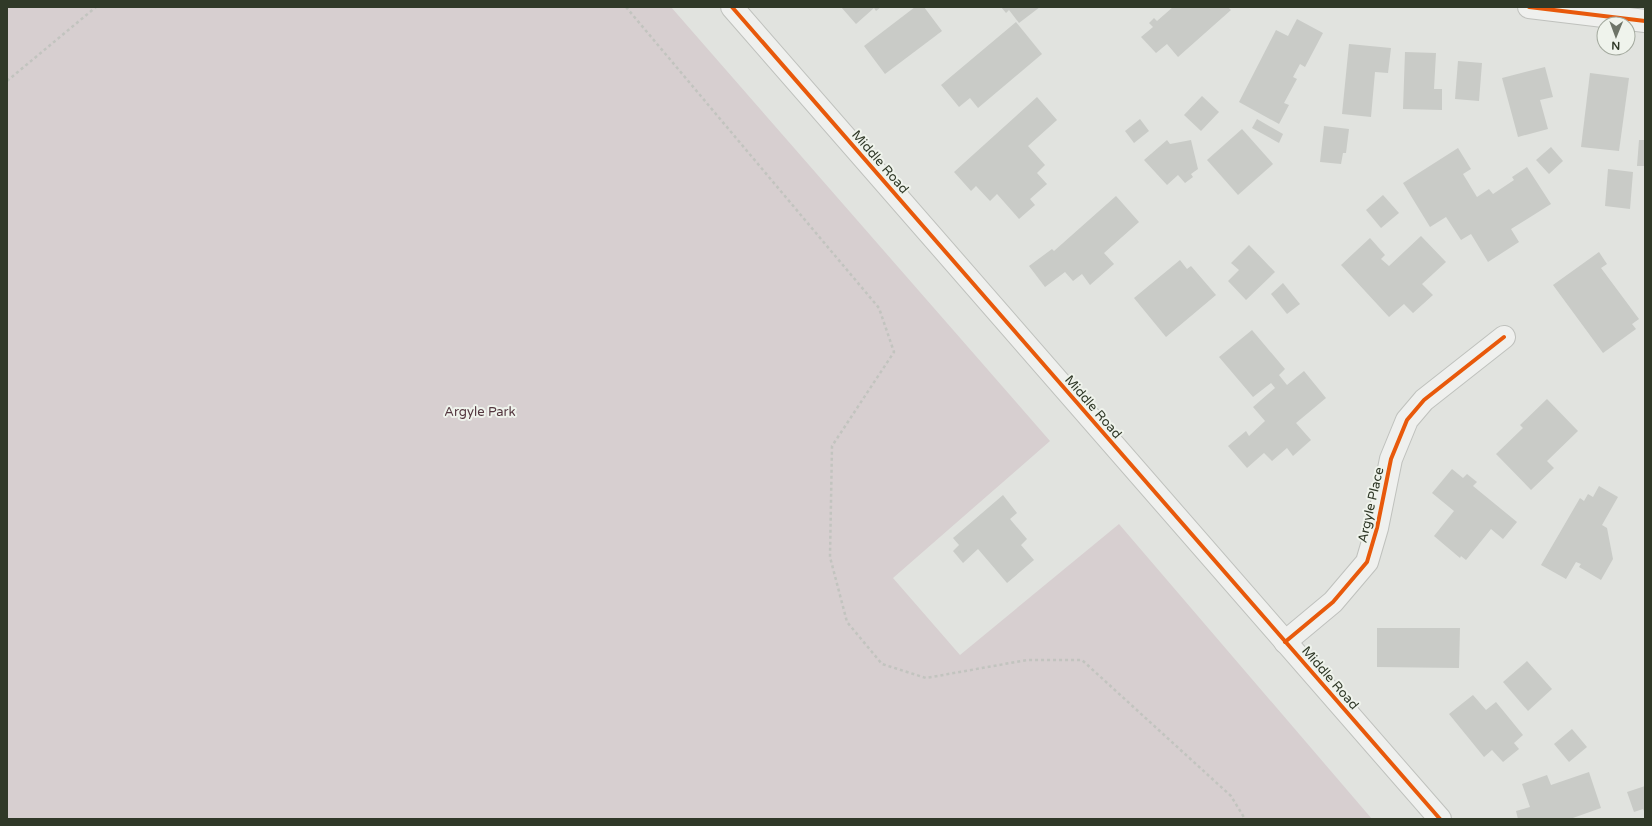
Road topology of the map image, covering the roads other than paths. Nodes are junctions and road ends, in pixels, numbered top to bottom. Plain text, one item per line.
1 (732, 7) edge
2 (1529, 7) edge
3 (1645, 21) edge
4 (1504, 338) dead end
5 (1285, 642) junction
6 (1440, 819) edge

1 - 5 street, Middle Road
2 - 3 street
4 - 5 street, Argyle Place
5 - 6 street, Middle Road

